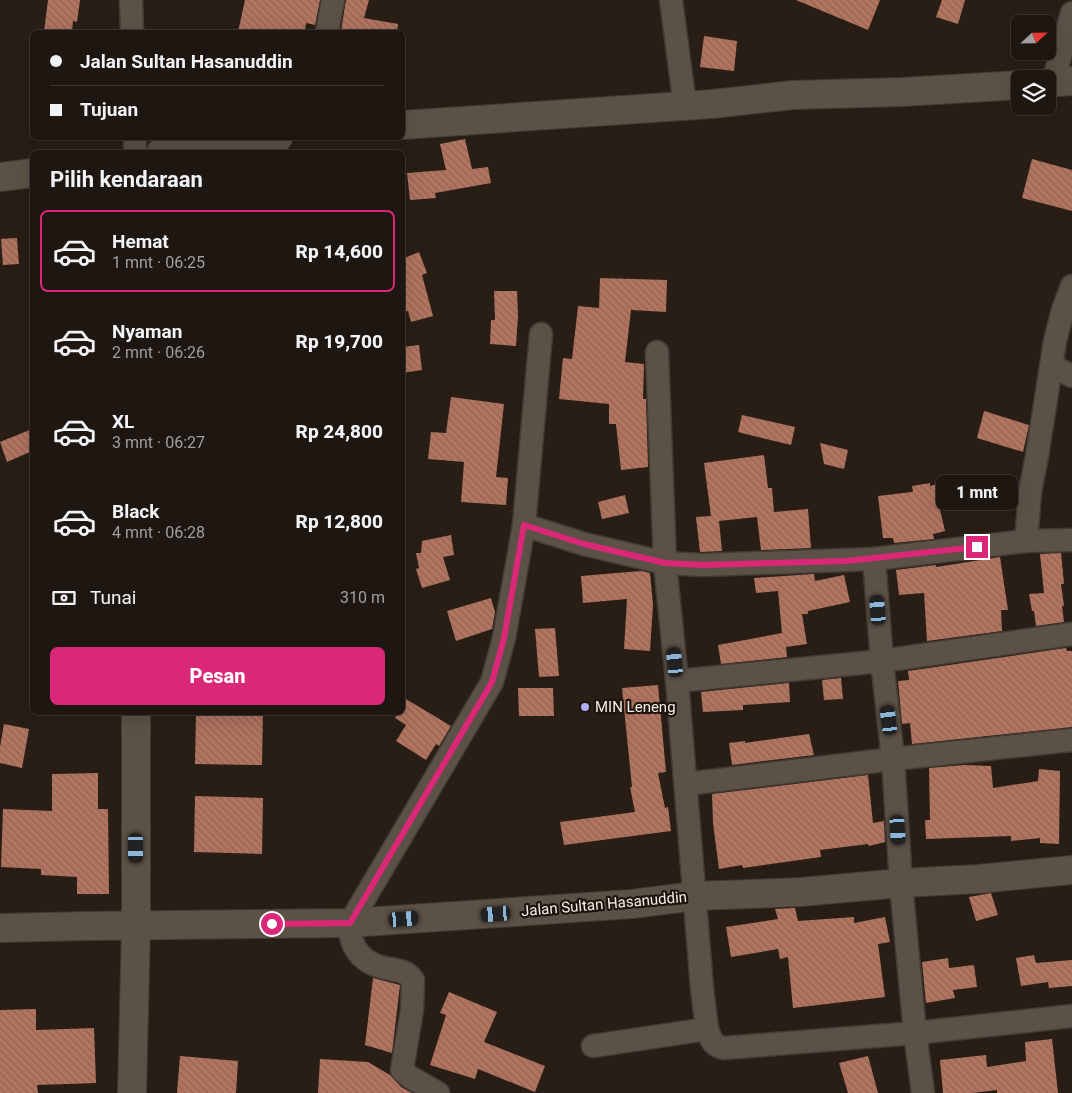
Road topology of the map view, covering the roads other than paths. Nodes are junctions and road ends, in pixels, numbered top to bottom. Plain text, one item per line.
1 (131, 0) edge
2 (333, 0) edge
3 (671, 0) edge
4 (1072, 13) edge
5 (132, 30) edge
6 (328, 30) edge
7 (1057, 82) edge
8 (1011, 86) edge
9 (685, 106) junction
10 (405, 125) edge
11 (261, 140) edge
12 (179, 150) edge
13 (30, 173) edge
14 (0, 177) edge
15 (1072, 286) edge
16 (541, 334) dead end
17 (657, 352) dead end
18 (1052, 366) junction
19 (1072, 376) edge
20 (524, 525) junction
21 (1072, 540) edge
22 (1026, 541) junction
23 (874, 559) junction
24 (665, 563) junction
25 (1072, 634) edge
26 (882, 661) junction
27 (678, 681) junction
28 (136, 715) edge
29 (1072, 740) edge
30 (893, 759) junction
31 (686, 784) junction
32 (1072, 870) edge
33 (901, 882) junction
34 (695, 896) junction
35 (350, 923) junction
36 (136, 925) junction
37 (0, 928) edge
38 (1072, 1016) edge
39 (707, 1030) junction
40 (915, 1033) junction
41 (593, 1046) dead end
42 (132, 1093) edge
43 (438, 1093) edge
44 (923, 1093) edge

1 - 5 street
2 - 6 street
3 - 9 street
4 - 7 street
8 - 9 street
9 - 10 street
11 - 12 street
13 - 14 street
15 - 18 street
16 - 20 street
17 - 24 street
18 - 19 street
18 - 22 street
20 - 24 street
20 - 35 street
21 - 22 street
22 - 23 street
23 - 24 street
23 - 26 street
24 - 27 street
25 - 26 street
26 - 27 street
26 - 30 street
27 - 31 street
28 - 36 street
29 - 30 street
30 - 31 street
30 - 33 street
31 - 34 street
32 - 33 street, Jalan Sultan Hasanuddin
33 - 34 street, Jalan Sultan Hasanuddin
33 - 40 street
34 - 35 street, Jalan Sultan Hasanuddin
34 - 39 street
35 - 36 street, Jalan Sultan Hasanuddin
35 - 43 street
36 - 37 street, Jalan Sultan Hasanuddin
36 - 42 street
38 - 40 street
39 - 40 street
39 - 41 street
40 - 44 street

